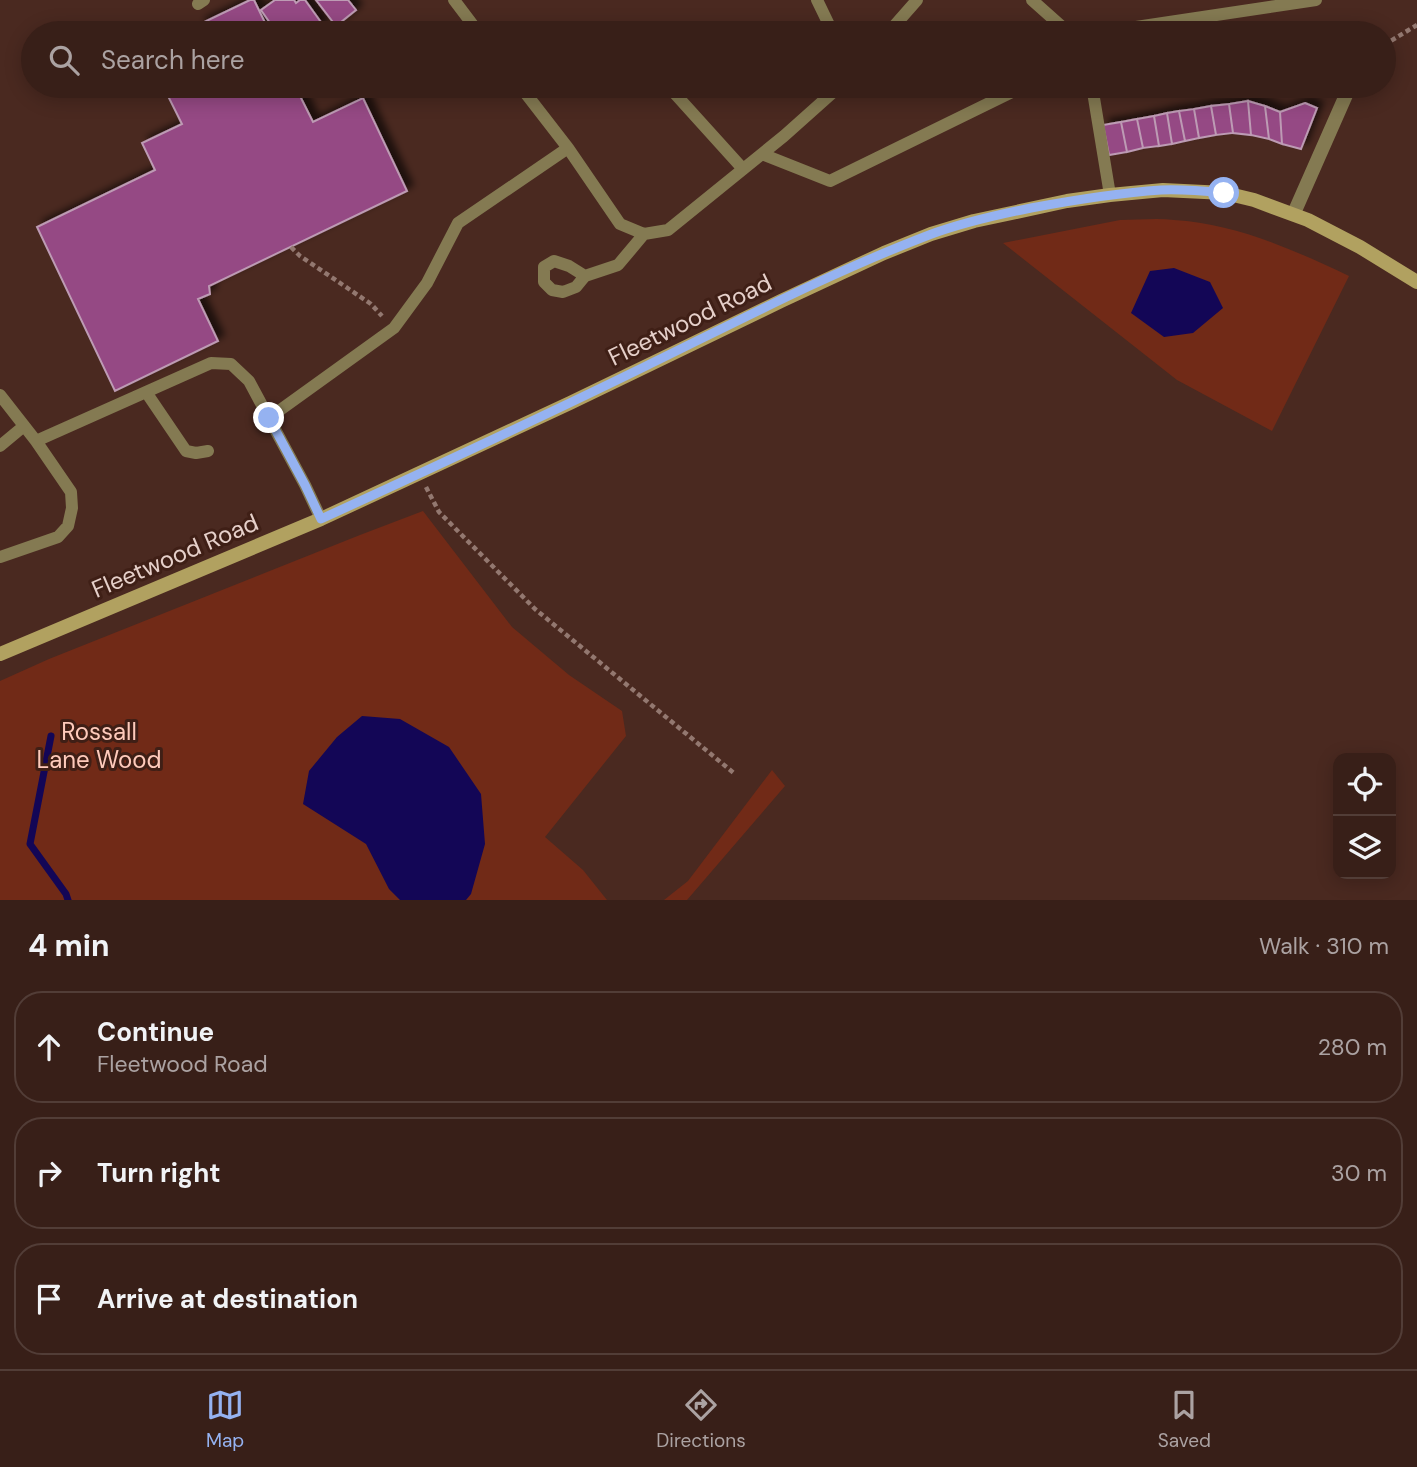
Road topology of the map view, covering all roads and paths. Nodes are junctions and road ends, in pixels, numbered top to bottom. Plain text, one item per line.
1 (454, 0) edge
2 (817, 0) edge
3 (917, 0) edge
4 (1032, 0) edge
5 (1316, 0) edge
6 (470, 21) edge
7 (827, 21) edge
8 (899, 21) edge
9 (1056, 21) edge
10 (1176, 21) edge
11 (1417, 25) edge
12 (1396, 37) edge
13 (529, 98) edge
14 (679, 98) edge
15 (827, 98) edge
16 (1000, 98) edge
17 (1094, 98) edge
18 (1345, 98) edge
19 (568, 148) junction
20 (762, 154) junction
21 (743, 169) junction
22 (1110, 195) junction
23 (1294, 213) junction
24 (644, 234) junction
25 (290, 247) dead end
26 (585, 276) dead end
27 (1417, 282) edge
28 (394, 328) junction
29 (146, 392) junction
30 (0, 395) edge
31 (269, 418) junction
32 (24, 426) junction
33 (36, 441) junction
34 (0, 446) edge
35 (208, 451) dead end
36 (420, 474) junction
37 (321, 519) junction
38 (0, 557) edge
39 (0, 654) edge
40 (735, 774) dead end

1 - 6 lane
2 - 7 lane
3 - 8 lane
4 - 9 lane
5 - 10 lane
11 - 12 path
13 - 19 lane
14 - 21 lane
15 - 20 lane
16 - 20 lane
17 - 22 lane
18 - 23 street
19 - 24 lane
19 - 28 lane
20 - 21 lane
21 - 24 lane
22 - 23 main road, Fleetwood Road
22 - 36 main road, Fleetwood Road
23 - 27 main road, Fleetwood Road
24 - 26 lane
25 - 28 path
28 - 31 lane
29 - 31 lane
29 - 33 lane
29 - 35 lane
30 - 32 lane
31 - 37 lane
32 - 33 lane
32 - 34 lane
33 - 38 lane
36 - 37 main road, Fleetwood Road
36 - 40 path
37 - 39 main road, Fleetwood Road

